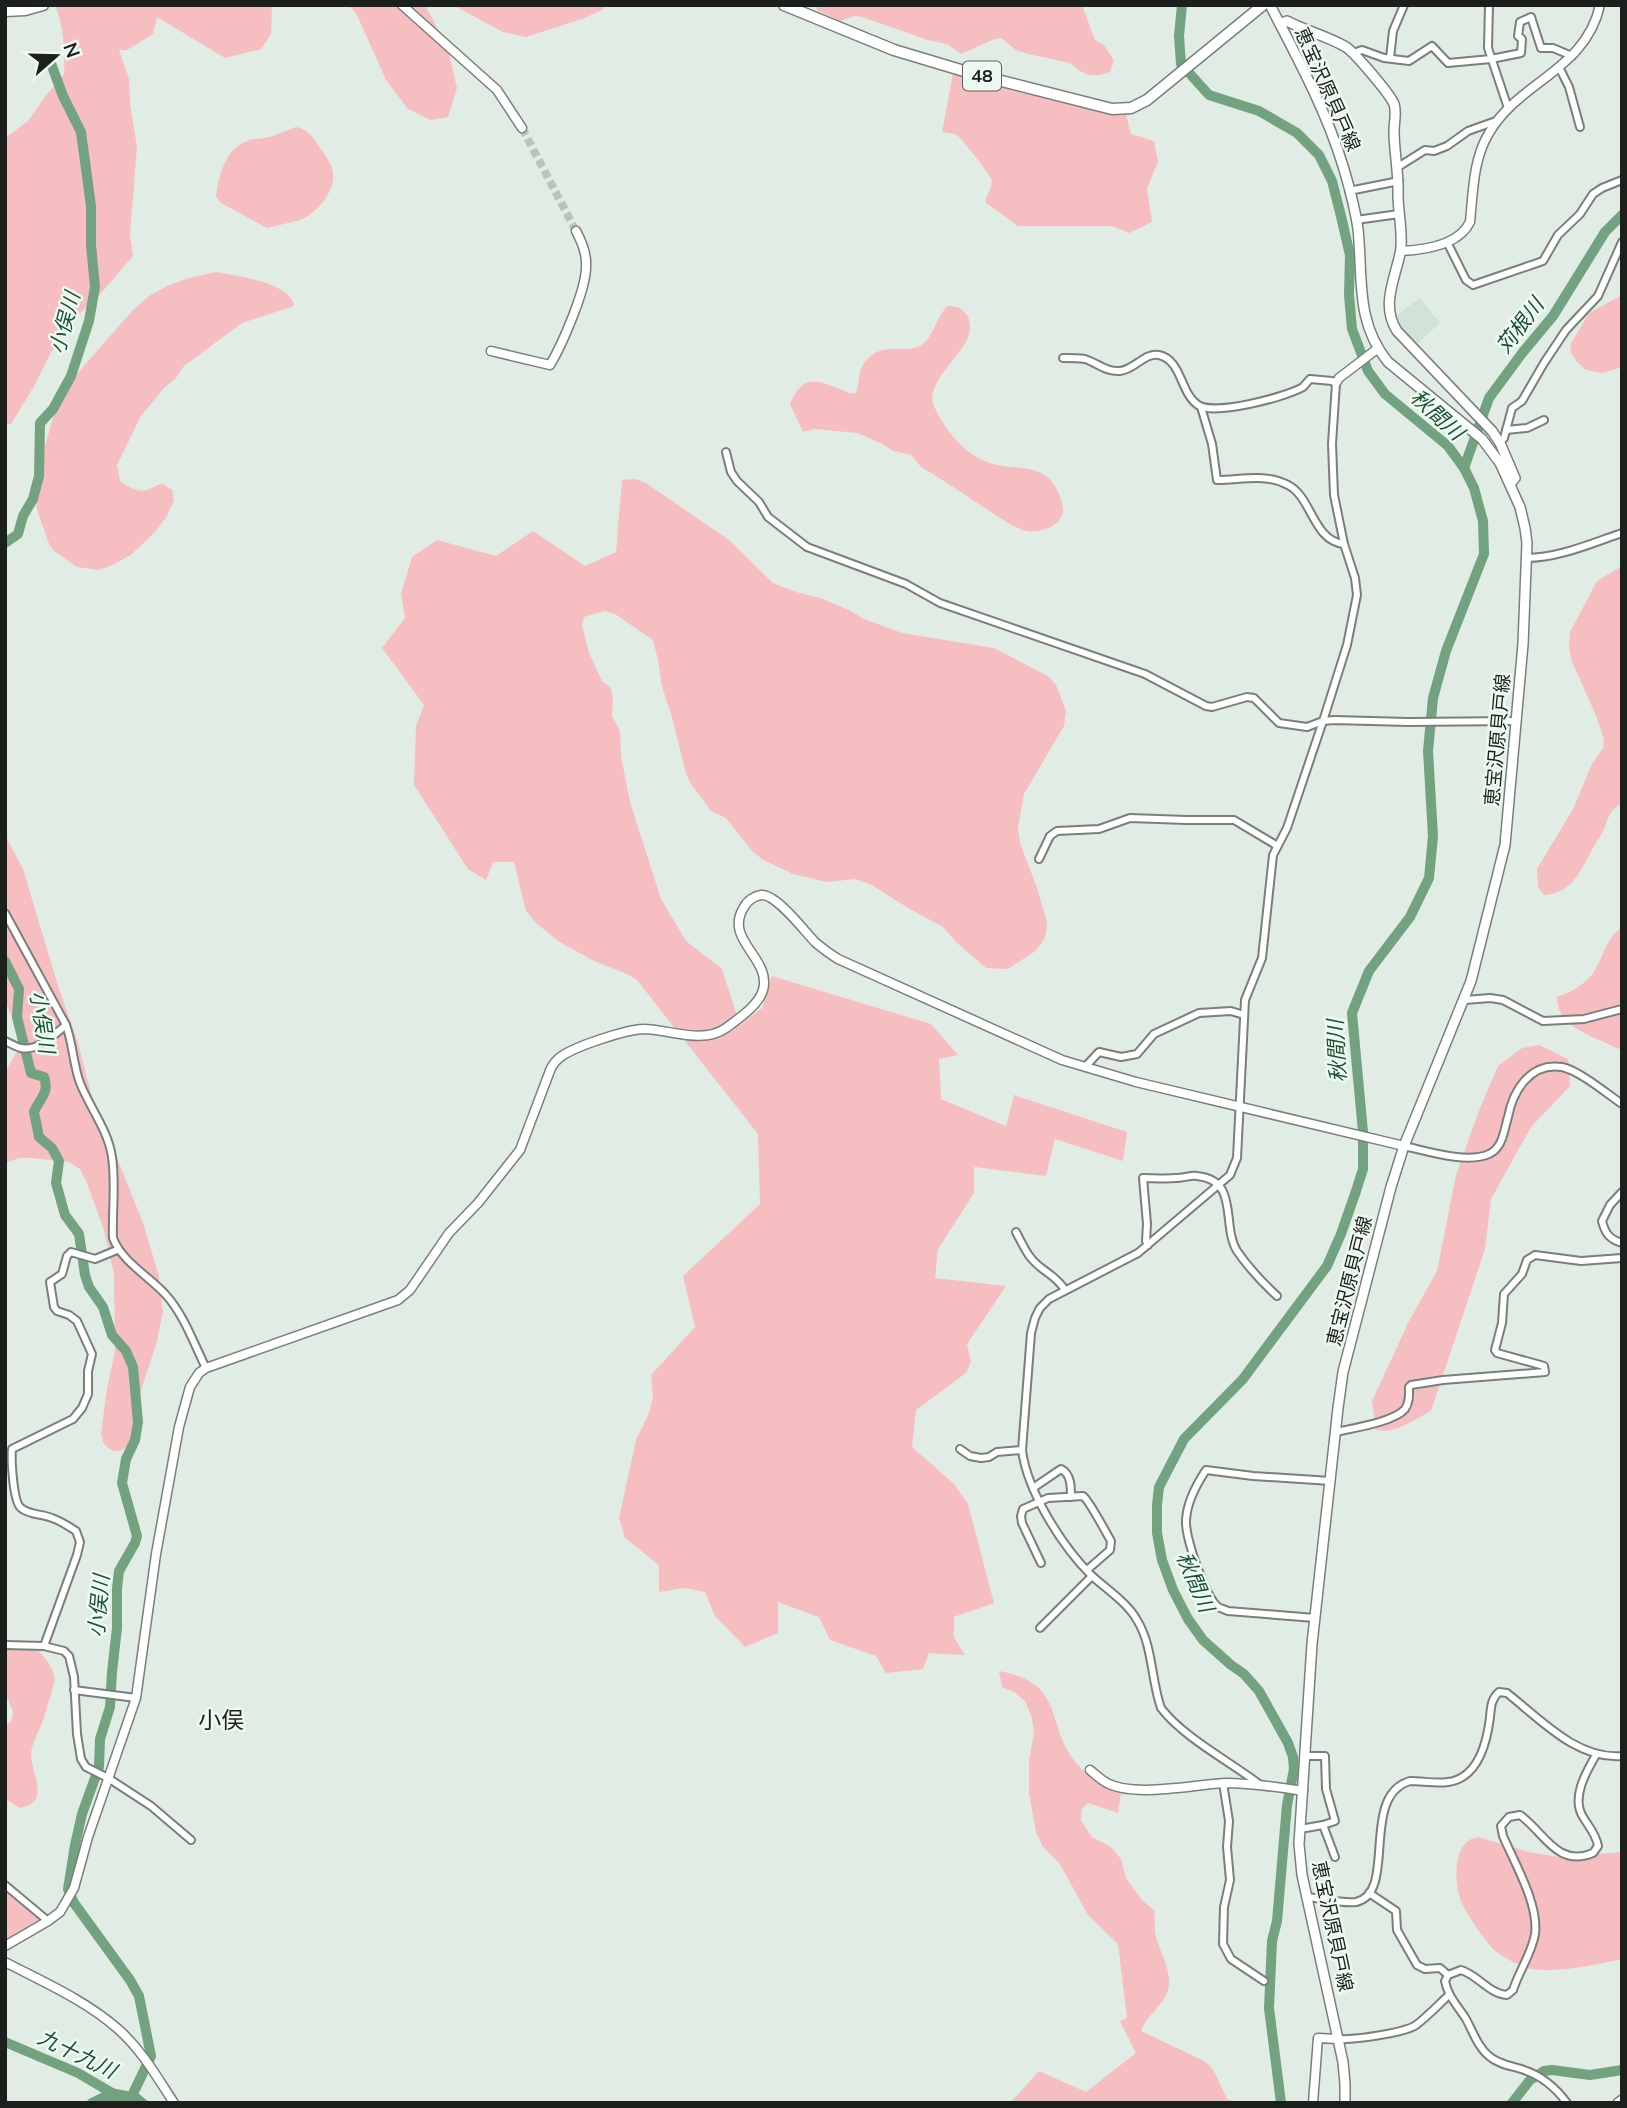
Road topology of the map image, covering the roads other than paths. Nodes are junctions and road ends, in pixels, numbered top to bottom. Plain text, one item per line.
1 (43, 5) edge
2 (402, 5) edge
3 (784, 5) edge
4 (1263, 5) edge
5 (1270, 5) edge
6 (1404, 5) edge
7 (1489, 5) edge
8 (1600, 5) edge
9 (5, 10) edge
10 (1280, 24) junction
11 (1354, 53) junction
12 (1573, 56) junction
13 (1390, 58) junction
14 (1491, 59) junction
15 (1559, 67) junction
16 (1508, 108) junction
17 (1496, 121) junction
18 (1580, 127) dead end
19 (522, 128) tunnel mouth
20 (1398, 167) junction
21 (1622, 180) edge
22 (1399, 181) junction
23 (1349, 191) junction
24 (1399, 214) junction
25 (1356, 219) junction
26 (576, 230) tunnel mouth
27 (1447, 242) junction
28 (1622, 242) edge
29 (1401, 251) junction
30 (491, 351) dead end
31 (1374, 352) junction
32 (1063, 358) dead end
33 (1336, 383) junction
34 (1201, 407) junction
35 (1544, 420) dead end
36 (1506, 430) junction
37 (1500, 443) junction
38 (726, 453) dead end
39 (1510, 484) junction
40 (1622, 533) edge
41 (1344, 544) junction
42 (1526, 558) junction
43 (1323, 721) junction
44 (1515, 721) junction
45 (1276, 845) junction
46 (1039, 859) dead end
47 (5, 913) edge
48 (1465, 1000) junction
49 (1622, 1009) edge
50 (1244, 1015) junction
51 (66, 1025) junction
52 (5, 1041) edge
53 (1085, 1067) junction
54 (1622, 1104) edge
55 (1239, 1106) junction
56 (1404, 1146) junction
57 (1219, 1184) junction
58 (1622, 1192) edge
59 (1016, 1232) dead end
60 (1622, 1243) edge
61 (1148, 1245) junction
62 (117, 1250) junction
63 (1622, 1258) edge
64 (1066, 1290) junction
65 (1278, 1296) dead end
66 (206, 1368) junction
67 (1336, 1432) junction
68 (960, 1449) dead end
69 (1023, 1450) junction
70 (1331, 1481) junction
71 (1033, 1488) junction
72 (1071, 1497) junction
73 (1041, 1503) junction
74 (1041, 1563) dead end
75 (1090, 1573) junction
76 (1315, 1618) junction
77 (1040, 1628) dead end
78 (5, 1645) edge
79 (44, 1646) junction
80 (74, 1690) junction
81 (136, 1698) junction
82 (1596, 1755) junction
83 (1305, 1756) junction
84 (1622, 1756) edge
85 (1090, 1770) dead end
86 (108, 1778) junction
87 (1223, 1783) junction
88 (1259, 1784) junction
89 (1300, 1790) junction
90 (1323, 1825) junction
91 (1300, 1829) junction
92 (191, 1840) dead end
93 (1335, 1857) dead end
94 (5, 1885) edge
95 (1369, 1893) junction
96 (1307, 1897) junction
97 (48, 1921) junction
98 (5, 1946) edge
99 (5, 1962) edge
100 (1448, 1975) junction
101 (1264, 1981) dead end
102 (1450, 1996) junction
103 (1339, 2039) junction
104 (174, 2103) edge
105 (1313, 2103) edge
106 (1345, 2103) edge
107 (1567, 2103) edge

1 - 9 main road
2 - 19 street
3 - 4 main road, 48
5 - 10 main road, 恵宝沢原貝戸線
6 - 13 street
7 - 14 street
8 - 12 street
10 - 11 main road, 恵宝沢原貝戸線
10 - 23 main road, 恵宝沢原貝戸線
11 - 13 street
11 - 20 main road, 恵宝沢原貝戸線
12 - 14 street
12 - 15 street
13 - 14 street
14 - 16 street
15 - 16 street
15 - 18 street
16 - 17 street
17 - 20 street
17 - 27 street
20 - 22 main road, 恵宝沢原貝戸線
21 - 27 street
22 - 23 street
22 - 24 main road, 恵宝沢原貝戸線
23 - 25 main road, 恵宝沢原貝戸線
24 - 25 street
24 - 29 main road, 恵宝沢原貝戸線
25 - 31 main road, 恵宝沢原貝戸線
26 - 30 street
27 - 29 street
28 - 36 street
29 - 37 main road, 恵宝沢原貝戸線
31 - 33 street
31 - 39 main road, 恵宝沢原貝戸線
32 - 34 street
33 - 34 street
33 - 41 street
34 - 41 street
35 - 36 street
36 - 37 street
37 - 39 main road, 恵宝沢原貝戸線
38 - 43 street
39 - 42 main road, 恵宝沢原貝戸線
40 - 42 street
41 - 43 street
42 - 44 main road, 恵宝沢原貝戸線
43 - 44 street
43 - 45 street
44 - 48 main road, 恵宝沢原貝戸線
45 - 46 street
45 - 50 street
47 - 51 street
48 - 49 street
48 - 56 main road, 恵宝沢原貝戸線
50 - 53 street
50 - 55 street
51 - 52 street
51 - 62 street
53 - 55 street
53 - 66 street
54 - 56 street
55 - 56 street
55 - 57 street
56 - 67 main road, 恵宝沢原貝戸線
57 - 61 street
57 - 61 street
57 - 65 street
58 - 60 street
59 - 64 street
61 - 64 street
62 - 66 street
62 - 79 street
63 - 67 street
64 - 69 street
66 - 81 street
67 - 70 main road, 恵宝沢原貝戸線
68 - 69 street
69 - 71 street
70 - 76 main road, 恵宝沢原貝戸線
70 - 76 street
71 - 72 street
71 - 73 street
72 - 73 street
72 - 75 street
73 - 74 street
73 - 75 street
75 - 77 street
75 - 88 street
76 - 83 main road, 恵宝沢原貝戸線
78 - 79 street
79 - 80 street
80 - 81 street
80 - 86 street
81 - 86 street
82 - 84 street
82 - 95 street
82 - 100 street
83 - 89 main road, 恵宝沢原貝戸線
83 - 90 street
85 - 87 street
86 - 92 street
86 - 97 street
87 - 88 street
87 - 101 street
88 - 89 street
89 - 91 main road, 恵宝沢原貝戸線
90 - 91 street
90 - 93 street
91 - 96 main road, 恵宝沢原貝戸線
94 - 97 street
95 - 96 street
95 - 100 street
96 - 103 main road, 恵宝沢原貝戸線
97 - 98 street
99 - 104 street
100 - 102 street
102 - 103 street
102 - 107 street
103 - 105 street
103 - 106 main road, 恵宝沢原貝戸線

